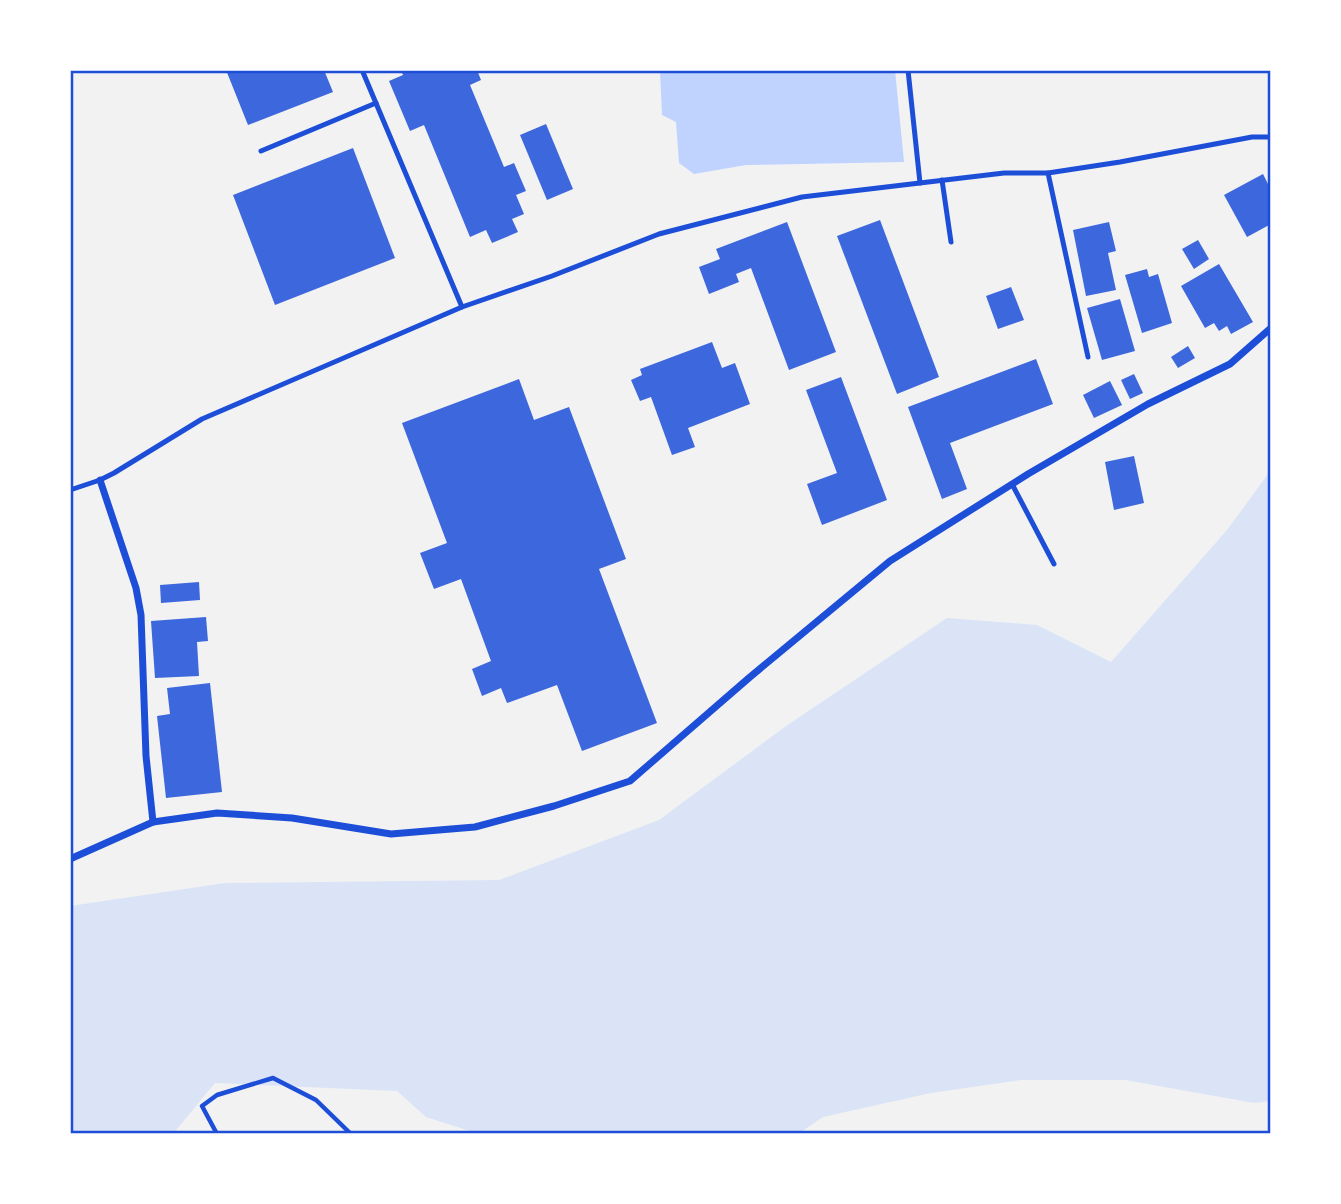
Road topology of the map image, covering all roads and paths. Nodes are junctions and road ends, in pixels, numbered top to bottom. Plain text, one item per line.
1 (362, 70) edge
2 (908, 70) edge
3 (376, 103) junction
4 (1271, 137) edge
5 (261, 151) dead end
6 (1048, 173) junction
7 (942, 180) junction
8 (920, 183) junction
9 (951, 242) dead end
10 (462, 307) junction
11 (1271, 328) edge
12 (1088, 356) dead end
13 (100, 480) junction
14 (1012, 484) junction
15 (70, 490) edge
16 (1054, 564) dead end
17 (153, 822) junction
18 (70, 859) edge
19 (218, 1134) edge
20 (351, 1134) edge

1 - 3 lane
2 - 8 lane
3 - 5 lane
3 - 10 lane
4 - 6 lane
6 - 7 lane
6 - 12 lane
7 - 8 lane
7 - 9 lane
8 - 10 lane
10 - 13 lane
11 - 14 street
13 - 15 lane
13 - 17 street
14 - 16 lane
14 - 17 street
17 - 18 street
19 - 20 path

